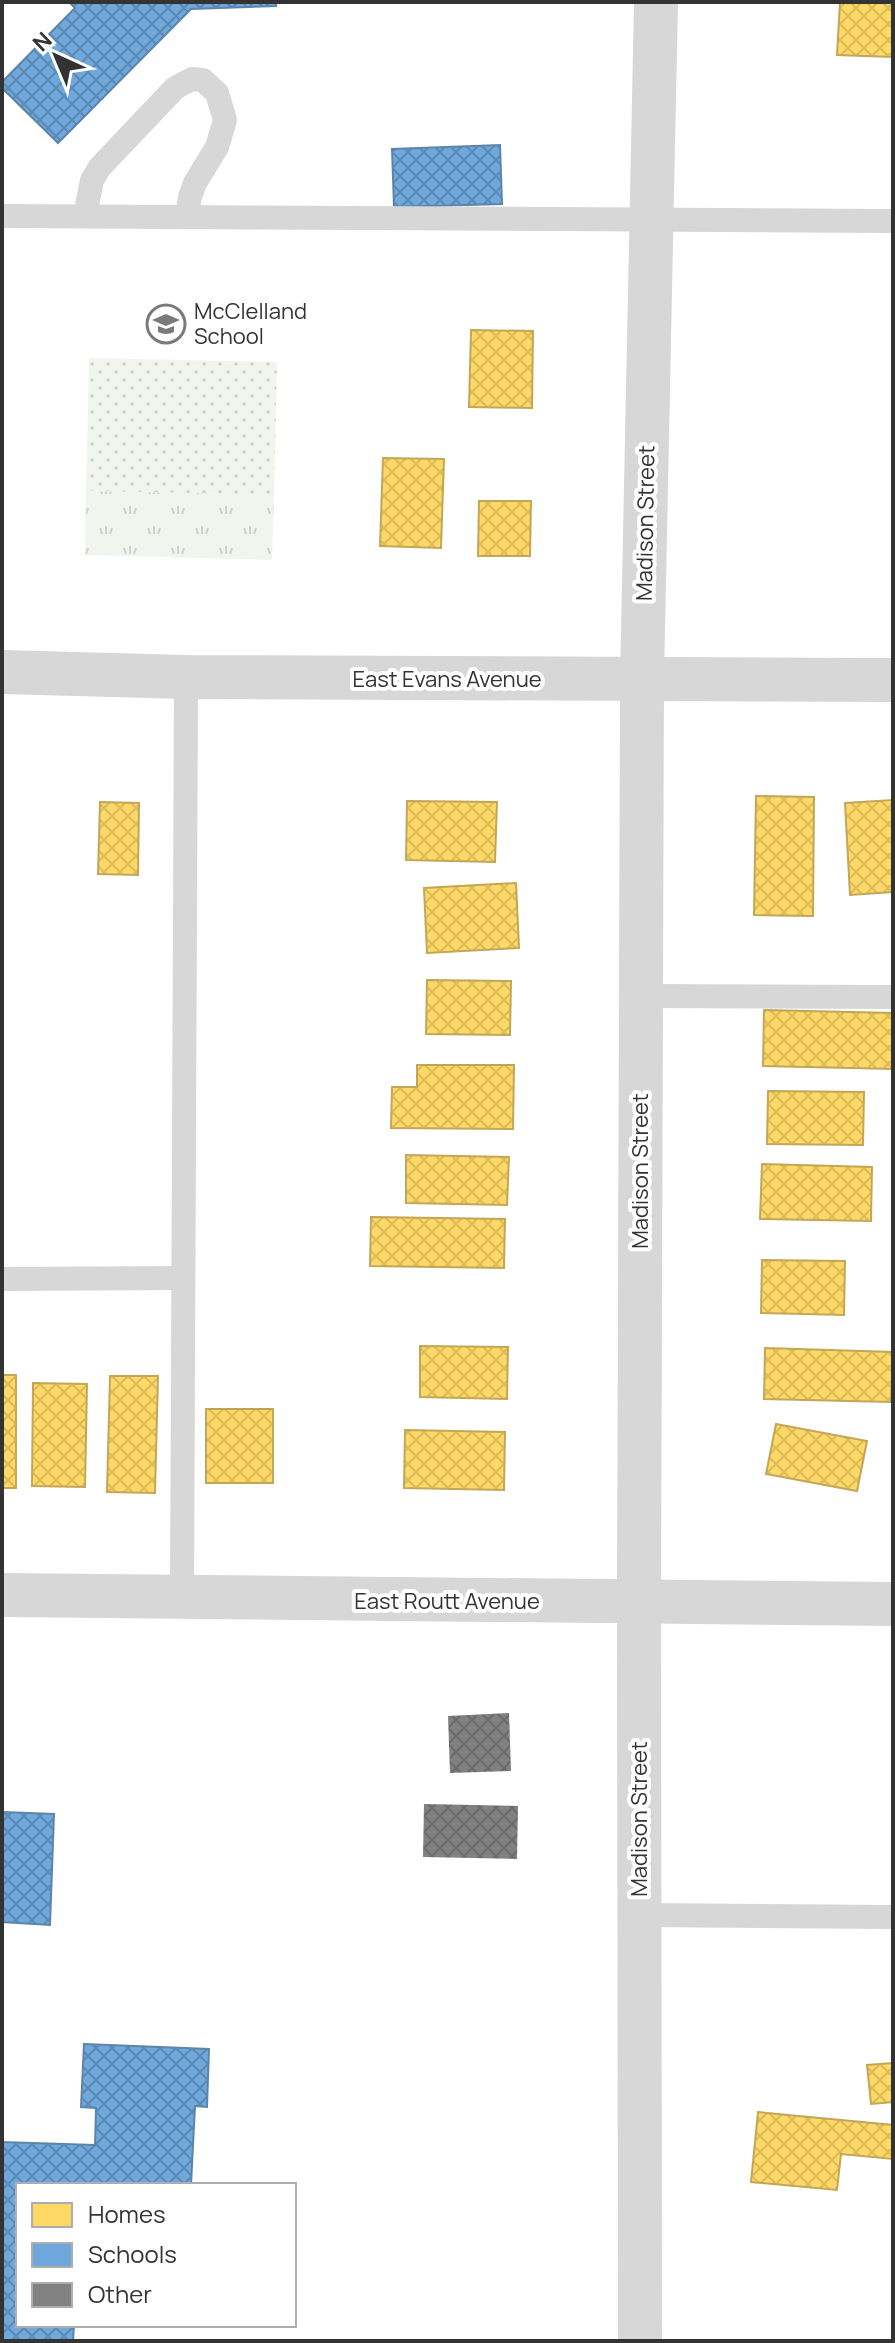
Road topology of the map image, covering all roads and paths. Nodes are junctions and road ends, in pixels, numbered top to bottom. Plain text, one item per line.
1 (656, 2) edge
2 (2, 216) edge
3 (85, 216) junction
4 (187, 216) junction
5 (651, 219) junction
6 (893, 221) edge
7 (2, 672) edge
8 (186, 677) junction
9 (642, 679) junction
10 (893, 680) edge
11 (641, 996) junction
12 (893, 997) edge
13 (183, 1278) junction
14 (2, 1279) edge
15 (2, 1595) edge
16 (182, 1599) junction
17 (639, 1603) junction
18 (893, 1604) edge
19 (639, 1915) junction
20 (893, 1917) edge
21 (640, 2341) edge

1 - 5 street, Madison Street
2 - 3 lane
3 - 4 lane
3 - 4 lane
4 - 5 lane
5 - 6 lane
5 - 9 street, Madison Street
7 - 8 street, East Evans Avenue
8 - 9 street, East Evans Avenue
8 - 13 lane
9 - 10 street, East Evans Avenue
9 - 11 street, Madison Street
11 - 12 lane
11 - 17 street, Madison Street
13 - 14 lane
13 - 16 lane
15 - 16 street, East Routt Avenue
16 - 17 street, East Routt Avenue
17 - 18 street, East Routt Avenue
17 - 19 street, Madison Street
19 - 20 lane
19 - 21 street, Madison Street

